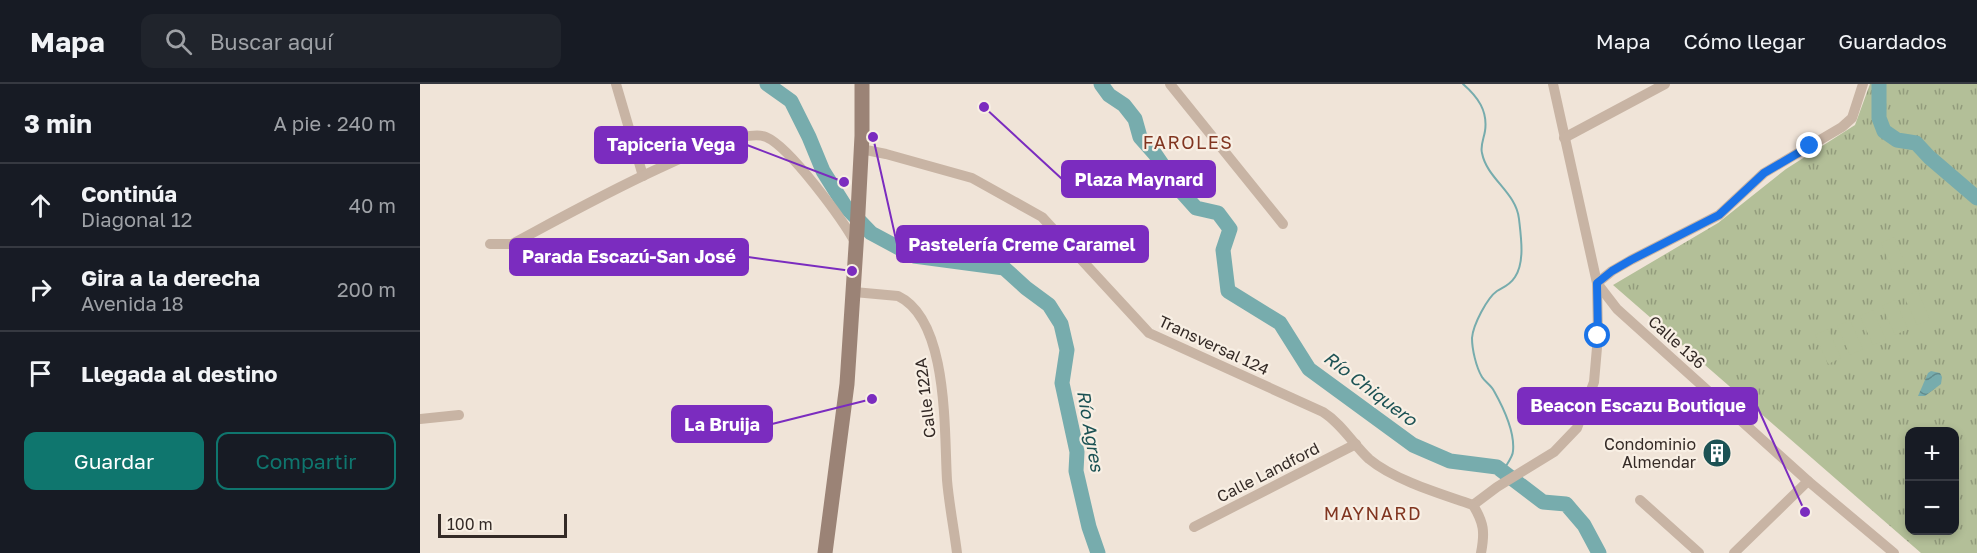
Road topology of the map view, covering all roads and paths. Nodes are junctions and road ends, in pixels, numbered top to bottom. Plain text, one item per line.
1 (616, 84) edge
2 (862, 84) edge
3 (1170, 84) edge
4 (1553, 84) edge
5 (1665, 84) edge
6 (1863, 84) edge
7 (1564, 138) junction
8 (861, 149) junction
9 (643, 176) junction
10 (1282, 224) dead end
11 (857, 238) junction
12 (490, 244) dead end
13 (1597, 283) junction
14 (854, 292) junction
15 (1617, 309) junction
16 (1598, 318) junction
17 (459, 415) dead end
18 (420, 419) edge
19 (1356, 444) junction
20 (1808, 481) junction
21 (1640, 500) dead end
22 (1473, 505) junction
23 (1194, 527) dead end
24 (825, 553) edge
25 (957, 553) edge
26 (1481, 553) edge
27 (1699, 553) edge
28 (1734, 553) edge
29 (1894, 553) edge

1 - 9 street
2 - 8 main road
3 - 10 street
4 - 7 street, Calle 136
5 - 7 street
6 - 13 street
7 - 13 street, Calle 136
8 - 11 main road
8 - 19 street, Transversal 124
9 - 11 street
9 - 12 street
11 - 14 main road
13 - 15 street, Calle 136
13 - 16 street
14 - 24 main road
14 - 25 street, Calle 122A
15 - 16 street
15 - 20 street, Calle 136
16 - 22 street
17 - 18 street
19 - 22 street, Transversal 124
19 - 23 street, Calle Landford
20 - 28 street
20 - 29 street, Calle 136
21 - 27 street
22 - 26 street

